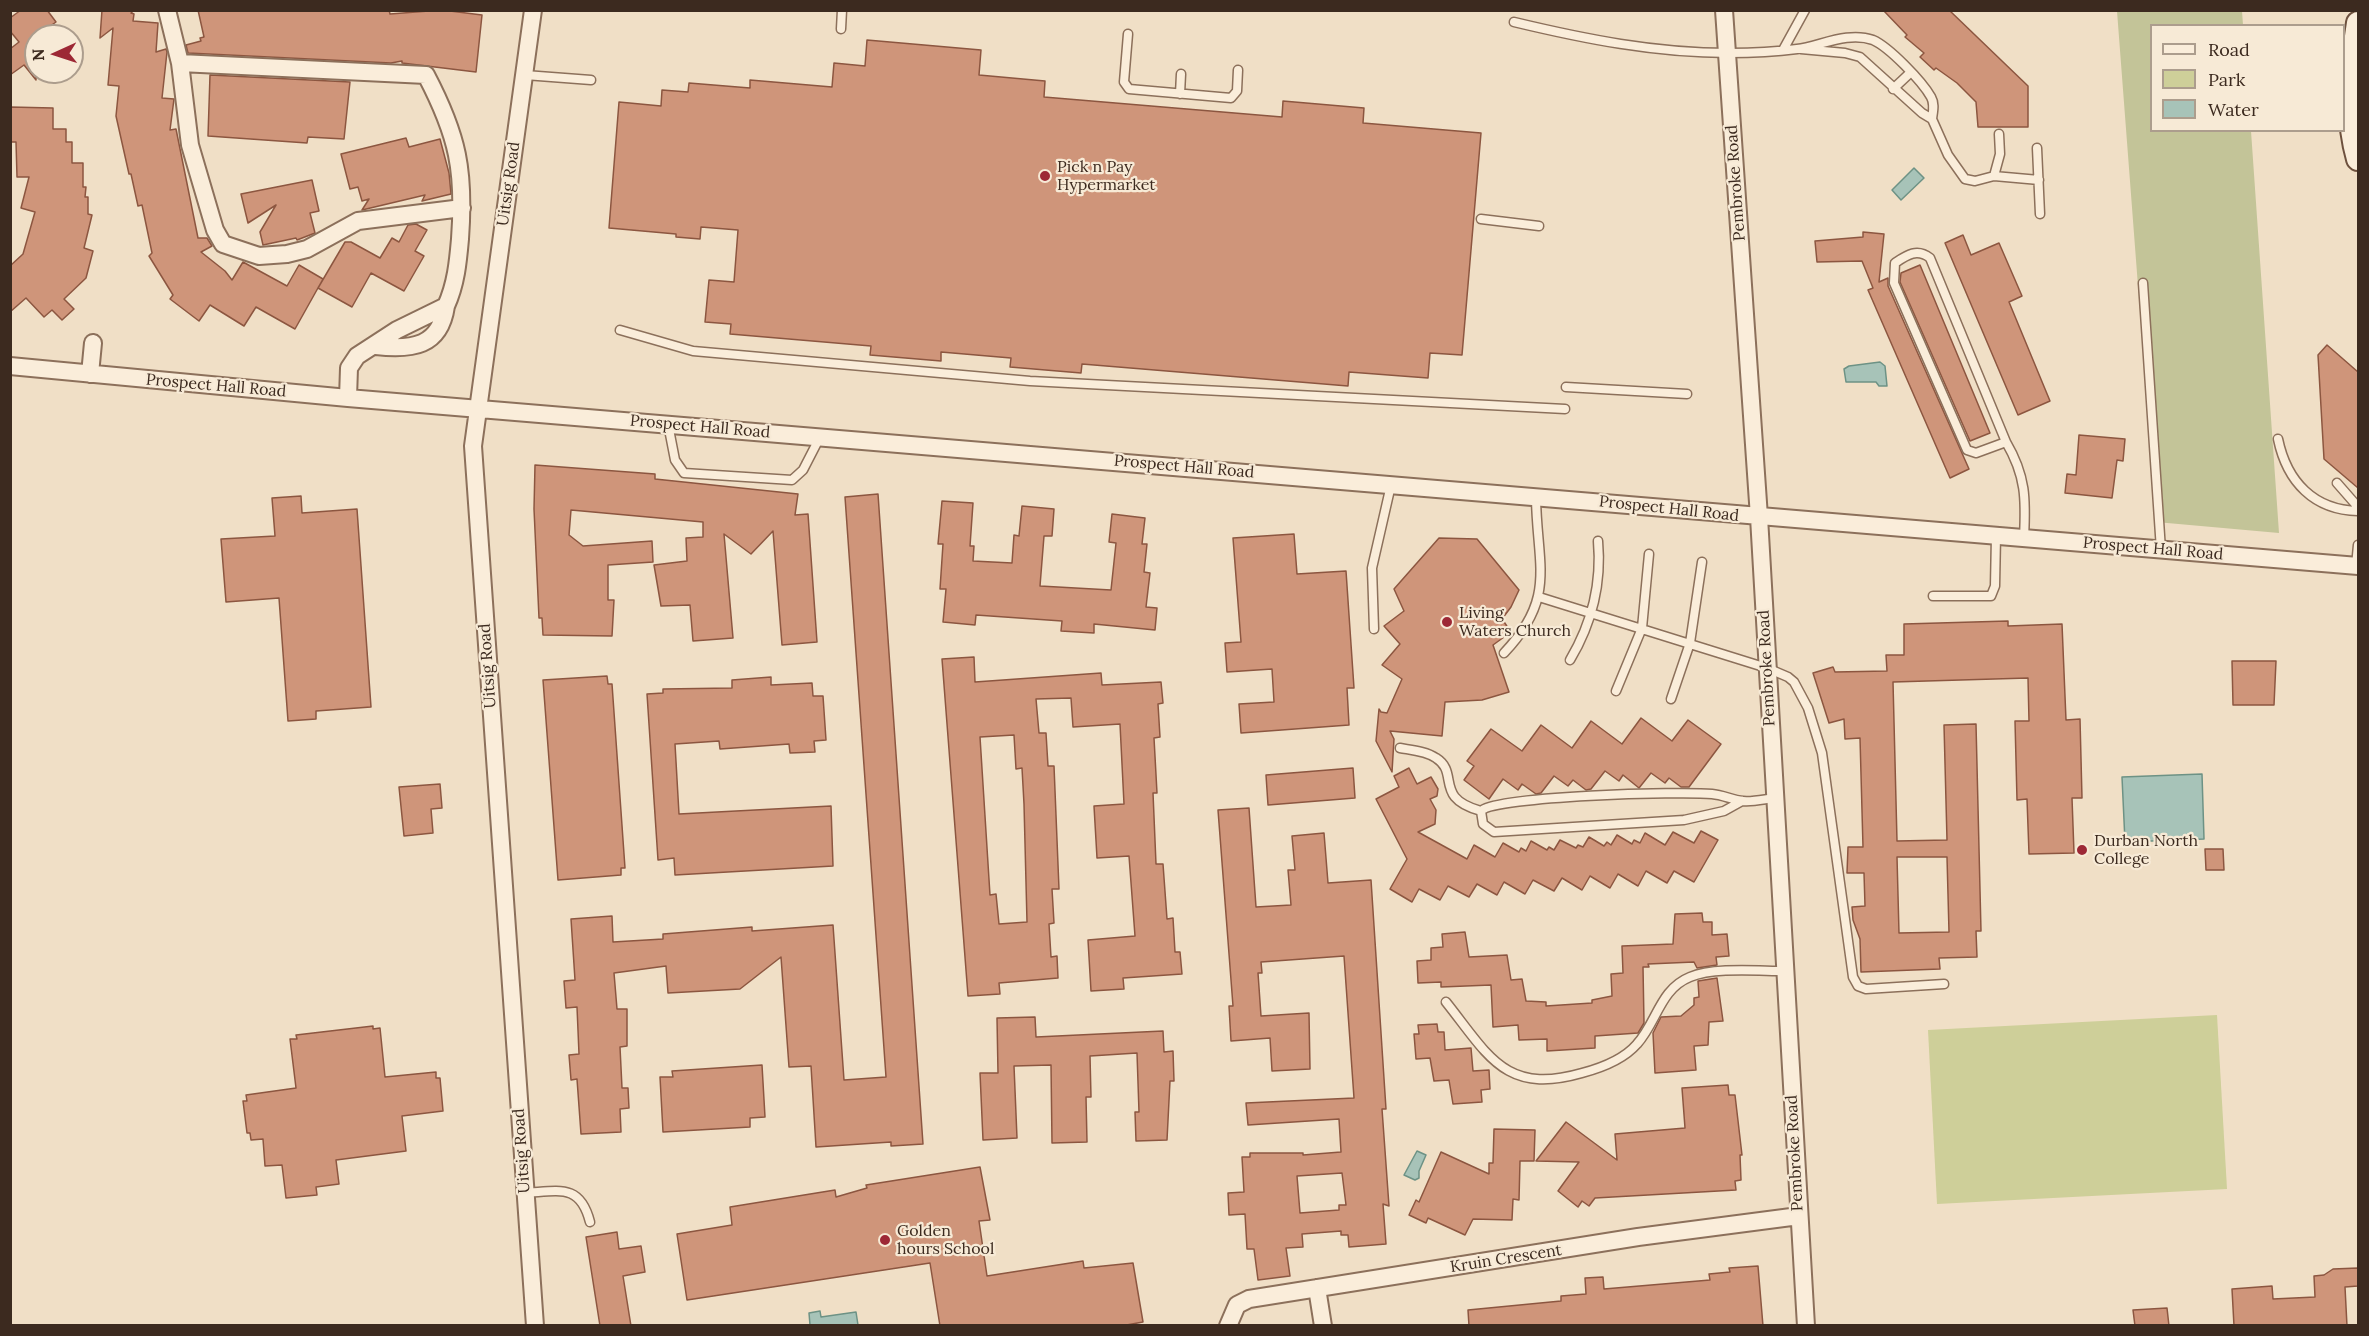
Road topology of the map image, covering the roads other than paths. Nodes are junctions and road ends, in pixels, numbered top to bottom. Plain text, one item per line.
1 (167, 10) edge
2 (533, 10) edge
3 (842, 10) edge
4 (1724, 10) edge
5 (1805, 10) edge
6 (1514, 22) dead end
7 (2358, 23) edge
8 (841, 29) dead end
9 (1128, 34) dead end
10 (1801, 49) junction
11 (1783, 50) junction
12 (1726, 53) junction
13 (180, 63) junction
14 (1238, 70) dead end
15 (1910, 73) junction
16 (1181, 74) dead end
17 (525, 75) junction
18 (591, 80) dead end
19 (1893, 89) junction
20 (1180, 94) junction
21 (1932, 119) junction
22 (1999, 134) dead end
23 (2037, 148) dead end
24 (2358, 159) edge
25 (1994, 176) junction
26 (2039, 180) junction
27 (462, 208) junction
28 (2040, 214) dead end
29 (1481, 219) dead end
30 (1539, 226) dead end
31 (2143, 283) dead end
32 (620, 330) dead end
33 (93, 343) dead end
34 (10, 366) edge
35 (90, 374) junction
36 (1566, 387) dead end
37 (1687, 394) dead end
38 (348, 398) junction
39 (476, 408) junction
40 (1565, 409) dead end
41 (668, 424) junction
42 (820, 437) junction
43 (2278, 439) dead end
44 (2006, 442) junction
45 (2337, 483) dead end
46 (1391, 485) junction
47 (1536, 498) junction
48 (2358, 509) edge
49 (1759, 517) junction
50 (1996, 536) junction
51 (2024, 538) junction
52 (1598, 541) dead end
53 (2358, 545) edge
54 (2161, 550) junction
55 (1649, 554) dead end
56 (1702, 562) dead end
57 (2357, 566) edge
58 (1933, 596) dead end
59 (1539, 597) junction
60 (1592, 613) junction
61 (1374, 628) dead end
62 (1642, 628) junction
63 (1690, 643) junction
64 (1504, 653) dead end
65 (1569, 660) dead end
66 (1767, 668) junction
67 (1616, 691) dead end
68 (1671, 699) dead end
69 (1400, 748) dead end
70 (1775, 798) junction
71 (1742, 801) junction
72 (1481, 811) junction
73 (1785, 971) junction
74 (1944, 984) dead end
75 (1446, 1002) dead end
76 (525, 1193) junction
77 (1798, 1215) junction
78 (590, 1222) dead end
79 (1317, 1288) junction
80 (535, 1326) edge
81 (1228, 1326) edge
82 (1323, 1326) edge
83 (1806, 1326) edge

1 - 13 street
2 - 17 street, Uitsig Road
3 - 8 lane
4 - 12 street, Pembroke Road
5 - 11 lane
6 - 12 lane
7 - 24 main road
9 - 20 lane
10 - 11 lane
10 - 15 lane
10 - 19 lane
11 - 12 lane
12 - 49 street, Pembroke Road
13 - 27 street
13 - 27 street
14 - 20 lane
15 - 19 lane
15 - 21 lane
16 - 20 lane
17 - 18 lane
17 - 39 street, Uitsig Road
19 - 21 lane
21 - 25 lane
22 - 25 lane
23 - 26 lane
25 - 26 lane
26 - 28 lane
27 - 38 street
29 - 30 lane
31 - 54 lane
32 - 40 lane
33 - 35 street
34 - 35 street, Prospect Hall Road
35 - 38 street, Prospect Hall Road
36 - 37 lane
38 - 39 street, Prospect Hall Road
39 - 41 street, Prospect Hall Road
39 - 76 street, Uitsig Road
41 - 42 street, Prospect Hall Road
41 - 42 lane
42 - 46 street, Prospect Hall Road
43 - 48 lane
44 - 44 lane
44 - 51 lane
45 - 48 lane
46 - 47 street, Prospect Hall Road
46 - 61 lane
47 - 49 street, Prospect Hall Road
47 - 59 lane
49 - 50 street, Prospect Hall Road
49 - 66 street, Pembroke Road
50 - 51 street, Prospect Hall Road
50 - 58 lane
51 - 54 street, Prospect Hall Road
52 - 60 lane
53 - 57 lane
54 - 57 street, Prospect Hall Road
55 - 62 lane
56 - 63 lane
59 - 60 lane
59 - 64 lane
60 - 62 lane
60 - 65 lane
62 - 63 lane
62 - 67 lane
63 - 66 lane
63 - 68 lane
66 - 70 street, Pembroke Road
66 - 74 lane
69 - 72 lane
70 - 71 lane
70 - 73 street, Pembroke Road
71 - 72 lane
71 - 72 lane
73 - 75 lane
73 - 77 street, Pembroke Road
76 - 78 lane
76 - 80 street, Uitsig Road
77 - 79 street, Kruin Crescent
77 - 83 street, Pembroke Road
79 - 81 street, Kruin Crescent
79 - 82 street

